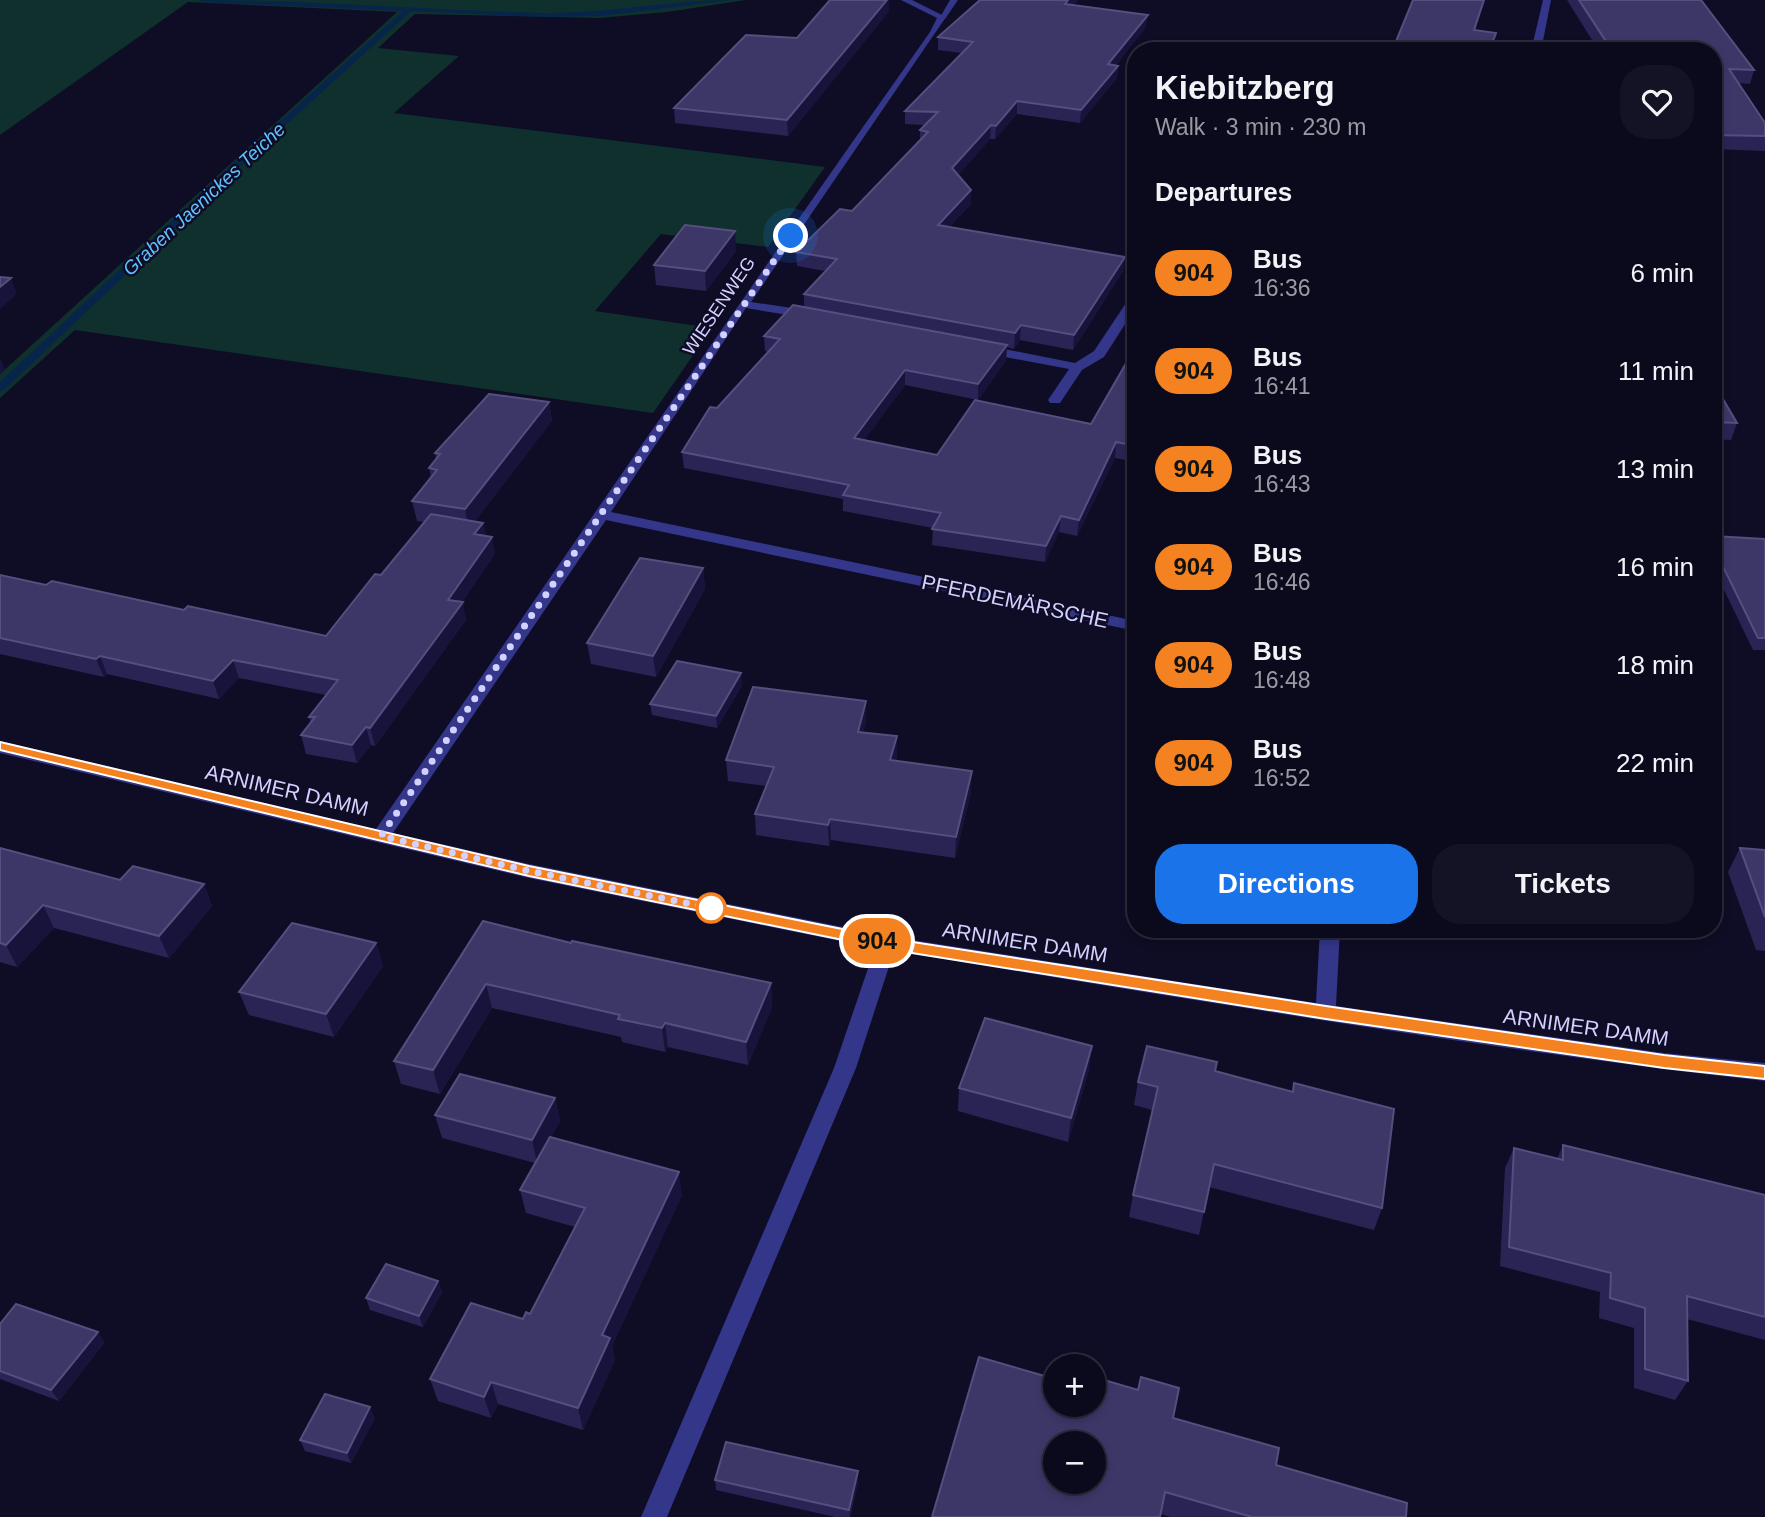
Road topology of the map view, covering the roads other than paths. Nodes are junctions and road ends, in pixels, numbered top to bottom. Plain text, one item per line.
1 (905, 0) edge
2 (954, 0) edge
3 (1547, 0) edge
4 (942, 17) junction
5 (1538, 42) edge
6 (743, 304) junction
7 (1127, 311) edge
8 (826, 317) edge
9 (971, 346) edge
10 (1077, 367) junction
11 (1055, 400) dead end
12 (602, 515) junction
13 (1127, 624) edge
14 (0, 747) edge
15 (381, 836) junction
16 (1330, 938) edge
17 (887, 943) junction
18 (1326, 1013) junction
19 (1765, 1072) edge
20 (653, 1517) edge

1 - 4 street
2 - 4 street, WIESENWEG
3 - 5 street
4 - 6 street, WIESENWEG
6 - 8 street
6 - 12 street, WIESENWEG
7 - 10 street
9 - 10 street
10 - 11 street
12 - 13 street, PFERDEMÄRSCHE
12 - 15 street, WIESENWEG
14 - 15 street, ARNIMER DAMM
15 - 17 street, ARNIMER DAMM
16 - 18 street
17 - 18 street, ARNIMER DAMM
17 - 20 street
18 - 19 street, ARNIMER DAMM

